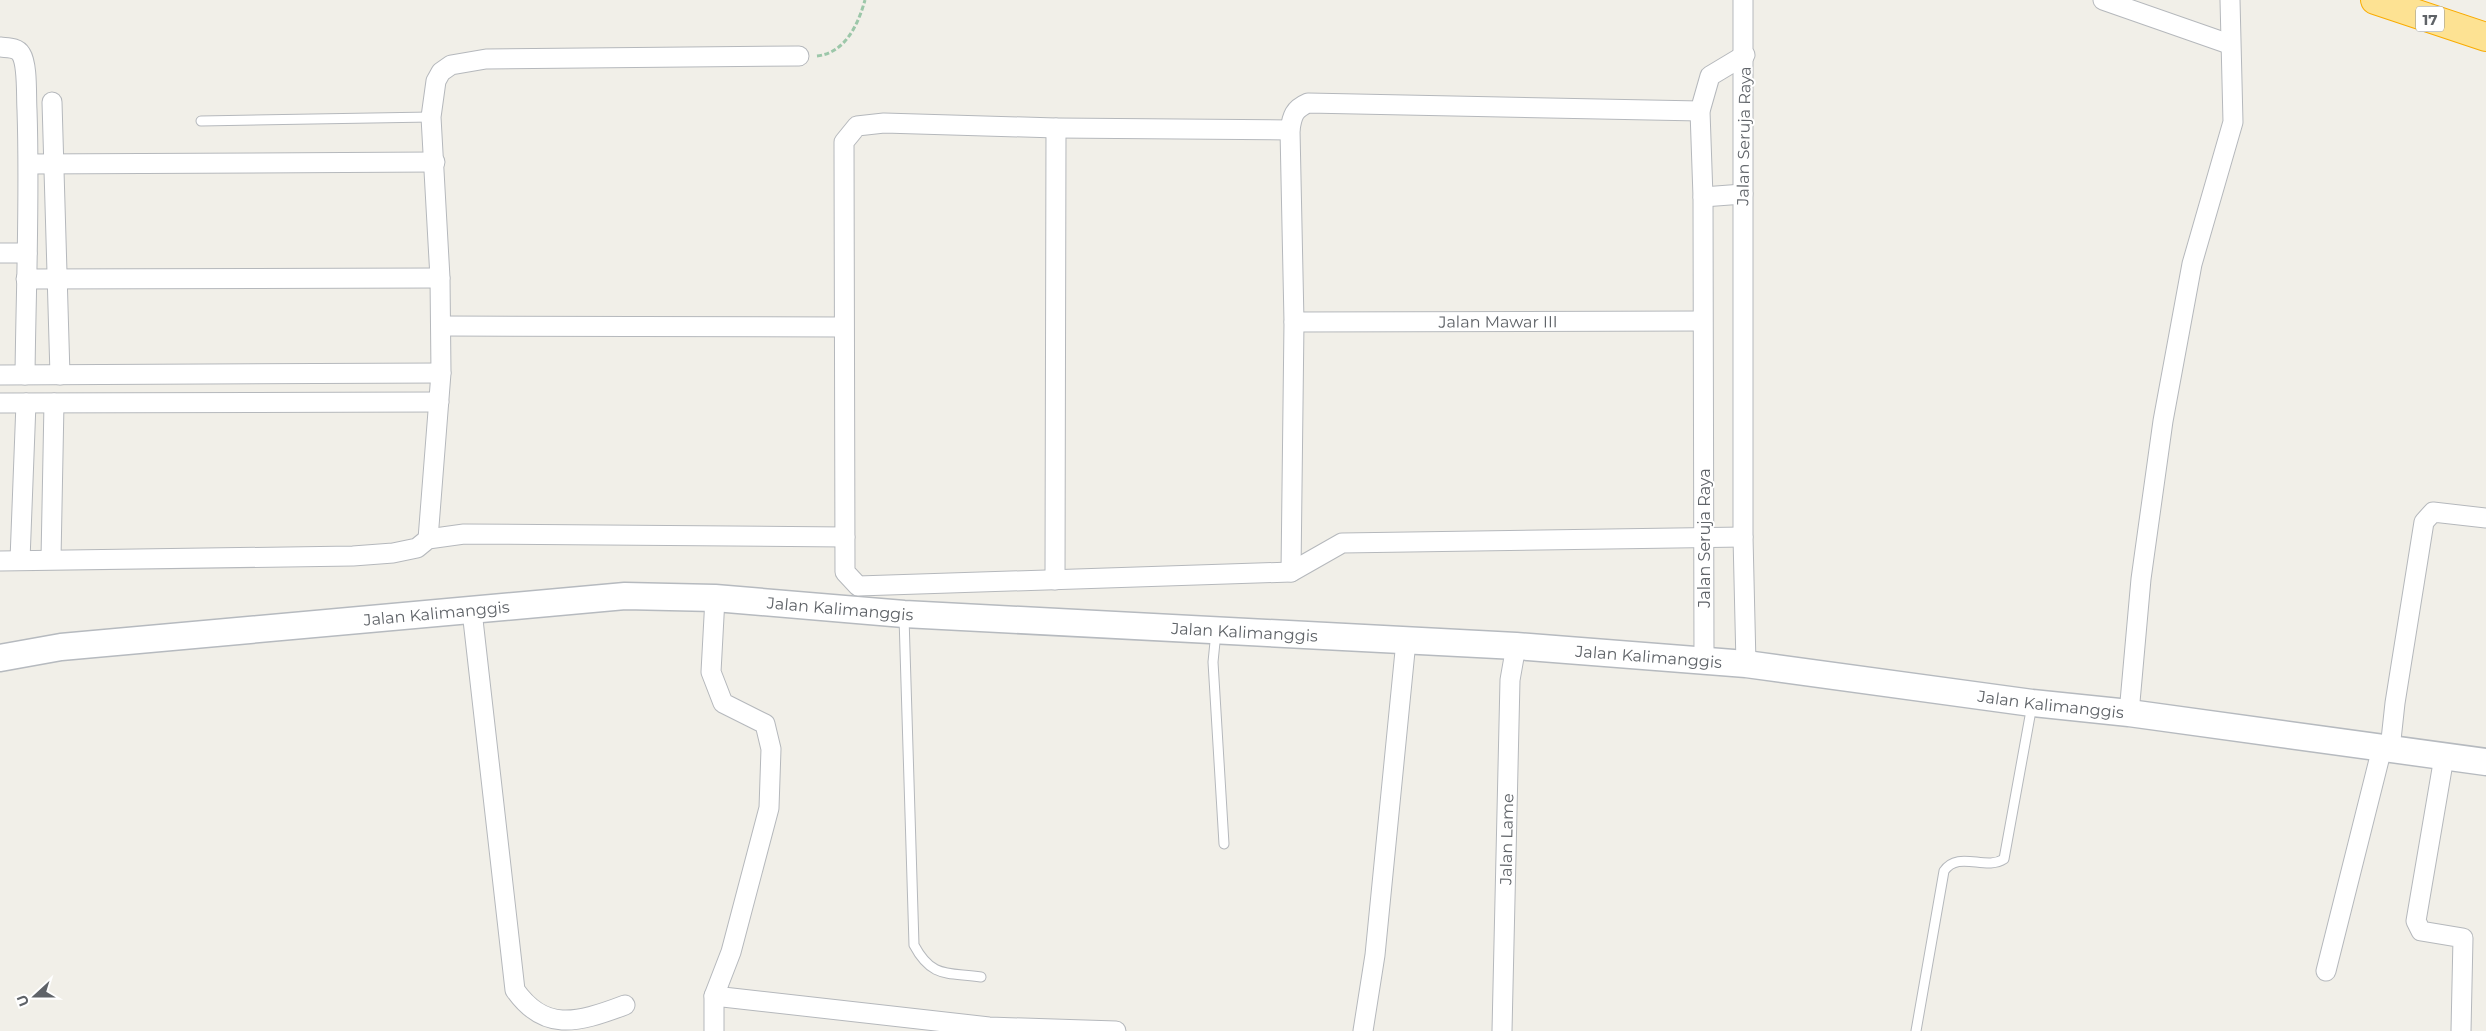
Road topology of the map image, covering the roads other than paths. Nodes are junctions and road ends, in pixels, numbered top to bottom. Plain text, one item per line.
1 (1744, 0) edge
2 (2103, 0) edge
3 (2230, 0) edge
4 (2375, 0) edge
5 (2486, 37) edge
6 (2230, 44) junction
7 (0, 47) edge
8 (1745, 55) junction
9 (799, 56) road end
10 (52, 102) dead end
11 (1700, 111) junction
12 (431, 117) junction
13 (201, 121) dead end
14 (1056, 128) junction
15 (1290, 130) junction
16 (435, 162) junction
17 (29, 164) junction
18 (54, 164) junction
19 (1742, 194) junction
20 (1703, 197) junction
21 (0, 253) edge
22 (27, 253) junction
23 (440, 278) junction
24 (26, 279) junction
25 (56, 279) junction
26 (1702, 321) junction
27 (1294, 322) junction
28 (441, 326) junction
29 (843, 326) junction
30 (441, 373) junction
31 (0, 375) edge
32 (25, 375) junction
33 (60, 375) junction
34 (135, 375) junction
35 (135, 402) junction
36 (439, 402) junction
37 (0, 403) edge
38 (26, 403) junction
39 (54, 403) junction
40 (2486, 518) edge
41 (845, 537) junction
42 (1705, 537) junction
43 (1743, 537) junction
44 (428, 539) junction
45 (51, 559) junction
46 (20, 560) junction
47 (0, 561) edge
48 (1291, 572) junction
49 (1055, 580) junction
50 (715, 598) junction
51 (472, 611) junction
52 (904, 614) junction
53 (1216, 631) junction
54 (1406, 641) junction
55 (1516, 646) junction
56 (0, 658) edge
57 (1704, 661) junction
58 (1746, 664) junction
59 (2032, 703) junction
60 (2129, 713) junction
61 (2386, 748) junction
62 (2444, 757) junction
63 (2486, 762) edge
64 (1224, 844) dead end
65 (2326, 971) dead end
66 (982, 977) dead end
67 (714, 996) junction
68 (625, 1005) dead end
69 (714, 1031) edge
70 (1116, 1031) edge
71 (1363, 1031) edge
72 (1502, 1031) edge
73 (1916, 1031) edge
74 (2461, 1031) edge

1 - 8 street
2 - 6 street
3 - 6 street
4 - 5 highway, 17
6 - 60 street
7 - 17 street
8 - 11 street, Jalan Seruja Raya
8 - 19 street, Jalan Seruja Raya
9 - 12 street
10 - 18 street
11 - 15 street
11 - 20 street, Jalan Seruja Raya
12 - 13 lane
12 - 16 street
14 - 15 street
14 - 29 street
14 - 49 street
15 - 27 street
16 - 18 street
16 - 23 street
17 - 18 street
17 - 22 street
18 - 25 street
19 - 20 street
19 - 43 street, Jalan Seruja Raya
20 - 26 street, Jalan Seruja Raya
21 - 22 street
22 - 24 street
23 - 25 street
23 - 28 street
24 - 25 street
24 - 32 street
25 - 33 street
26 - 27 street, Jalan Mawar III
26 - 42 street, Jalan Seruja Raya
27 - 48 street
28 - 29 street
28 - 30 street
29 - 41 street
30 - 34 street
30 - 36 street
31 - 32 street
32 - 33 street
33 - 34 street
34 - 35 street
35 - 36 street
35 - 39 street
36 - 44 street
37 - 38 street
38 - 39 street
38 - 46 street
39 - 45 street
40 - 61 street
41 - 44 street
41 - 49 street
42 - 43 street
42 - 48 street
42 - 57 street, Jalan Seruja Raya
43 - 58 street, Jalan Seruja Raya
44 - 45 street
45 - 46 street
46 - 47 street
48 - 49 street
50 - 51 main road, Jalan Kalimanggis
50 - 52 main road, Jalan Kalimanggis
50 - 67 street
51 - 56 main road, Jalan Kalimanggis
51 - 68 street
52 - 53 main road, Jalan Kalimanggis
52 - 66 lane
53 - 54 main road, Jalan Kalimanggis
53 - 64 lane
54 - 55 main road, Jalan Kalimanggis
54 - 71 street
55 - 57 main road, Jalan Kalimanggis
55 - 72 street, Jalan Lame
57 - 58 main road, Jalan Kalimanggis
58 - 59 main road, Jalan Kalimanggis
59 - 60 main road, Jalan Kalimanggis
59 - 73 lane
60 - 61 main road, Jalan Kalimanggis
61 - 62 main road, Jalan Kalimanggis
61 - 65 street
62 - 63 main road, Jalan Kalimanggis
62 - 74 street
67 - 69 street
67 - 70 street

